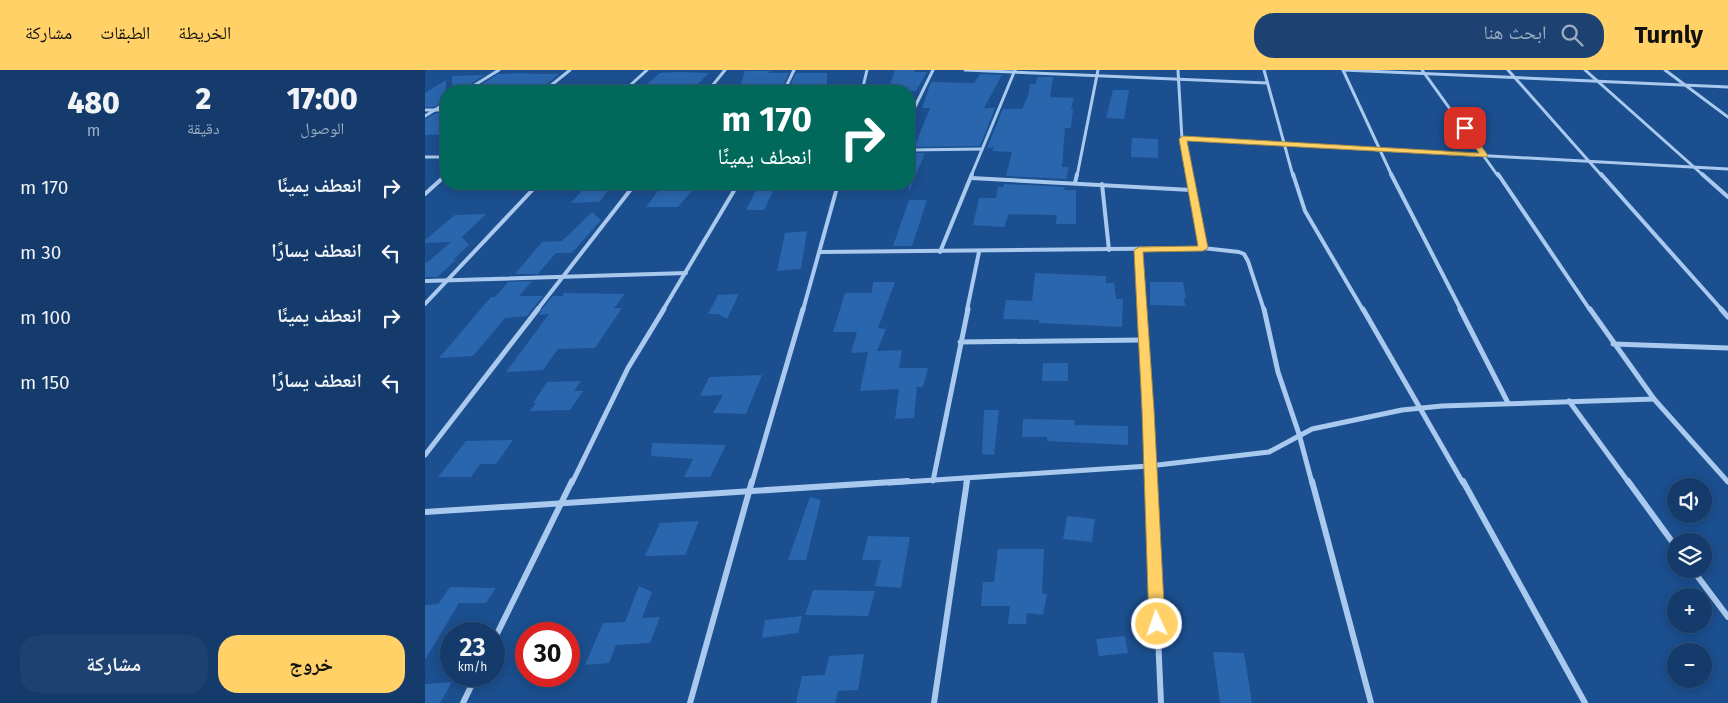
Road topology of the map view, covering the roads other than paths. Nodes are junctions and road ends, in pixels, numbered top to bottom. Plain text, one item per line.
1 (499, 70) edge
2 (570, 70) edge
3 (647, 70) edge
4 (725, 70) edge
5 (794, 70) edge
6 (867, 70) edge
7 (933, 70) edge
8 (965, 70) edge
9 (1098, 70) edge
10 (1177, 70) edge
11 (1264, 70) edge
12 (1343, 70) edge
13 (1508, 70) edge
14 (1585, 70) edge
15 (1665, 70) edge
16 (1014, 71) edge
17 (1423, 72) edge
18 (1097, 76) junction
19 (1516, 78) junction
20 (1177, 80) junction
21 (1597, 82) junction
22 (1267, 83) junction
23 (475, 85) edge
24 (551, 85) edge
25 (631, 85) edge
26 (713, 85) edge
27 (787, 85) edge
28 (863, 85) edge
29 (1685, 85) junction
30 (1728, 87) edge
31 (440, 107) edge
32 (915, 107) edge
33 (425, 110) edge
34 (435, 110) junction
35 (440, 110) edge
36 (425, 116) edge
37 (1728, 117) edge
38 (1183, 139) junction
39 (1284, 144) junction
40 (915, 150) edge
41 (982, 150) junction
42 (1379, 150) junction
43 (1485, 156) junction
44 (425, 157) edge
45 (440, 157) edge
46 (1590, 162) junction
47 (1694, 167) junction
48 (1728, 169) edge
49 (971, 178) junction
50 (440, 180) edge
51 (1075, 183) junction
52 (1102, 184) junction
53 (532, 190) edge
54 (630, 190) edge
55 (734, 190) edge
56 (836, 190) edge
57 (1191, 190) junction
58 (425, 194) edge
59 (1728, 197) edge
60 (1203, 248) junction
61 (1109, 250) junction
62 (1139, 250) junction
63 (820, 252) junction
64 (940, 252) junction
65 (979, 252) junction
66 (686, 273) junction
67 (562, 277) junction
68 (448, 280) junction
69 (425, 281) edge
70 (425, 304) edge
71 (1728, 317) edge
72 (1143, 340) junction
73 (960, 342) junction
74 (1613, 344) junction
75 (1728, 348) edge
76 (1654, 399) junction
77 (1569, 401) junction
78 (1509, 403) junction
79 (1421, 408) junction
80 (1299, 434) junction
81 (425, 455) edge
82 (1149, 466) junction
83 (1725, 474) edge
84 (967, 478) junction
85 (933, 481) junction
86 (1728, 482) edge
87 (749, 492) junction
88 (561, 502) junction
89 (425, 512) edge
90 (1667, 535) edge
91 (1699, 578) edge
92 (1728, 617) edge
93 (503, 622) edge
94 (471, 687) edge
95 (463, 703) edge
96 (690, 703) edge
97 (934, 703) edge
98 (1161, 703) edge
99 (1371, 703) edge
100 (1585, 703) edge

1 - 23 street
2 - 24 street
3 - 25 street
4 - 26 street
5 - 27 street
6 - 28 street
7 - 32 street
8 - 16 street
9 - 18 street
10 - 20 street
11 - 22 street
12 - 17 street
12 - 42 street
13 - 19 street
14 - 21 street
15 - 29 street
16 - 18 street
16 - 41 street
17 - 19 street
17 - 43 street
18 - 20 street
18 - 51 street
19 - 21 street
19 - 46 street
20 - 22 street
20 - 38 street
21 - 29 street
21 - 47 street
22 - 39 street
29 - 30 street
29 - 37 street
31 - 34 street
33 - 34 street
34 - 35 street
34 - 36 street
38 - 39 street
38 - 57 street
39 - 42 street
39 - 79 street
40 - 41 street
41 - 49 street
42 - 43 street
42 - 78 street
43 - 46 street
43 - 74 street
44 - 45 street
46 - 47 street
46 - 71 street
47 - 48 street
47 - 59 street
49 - 51 street
49 - 64 street
50 - 58 street
51 - 52 street
52 - 57 street
52 - 61 street
53 - 68 street
54 - 67 street
55 - 66 street
56 - 63 street
57 - 60 street
60 - 62 street
60 - 80 street
61 - 62 street
61 - 65 street
62 - 72 street
63 - 64 street
63 - 87 street
64 - 65 street
65 - 73 street
66 - 67 street
66 - 88 street
67 - 68 street
67 - 81 street
68 - 69 street
68 - 70 street
72 - 73 street
72 - 82 street
73 - 85 street
74 - 75 street
74 - 76 street
76 - 77 street
76 - 83 street
77 - 78 street
77 - 90 street
78 - 79 street
79 - 80 street
79 - 100 street
80 - 82 street
80 - 99 street
82 - 84 street
82 - 98 street
83 - 86 street
84 - 85 street
84 - 97 street
85 - 87 street
87 - 88 street
87 - 96 street
88 - 89 street
88 - 93 street
91 - 92 street
94 - 95 street

